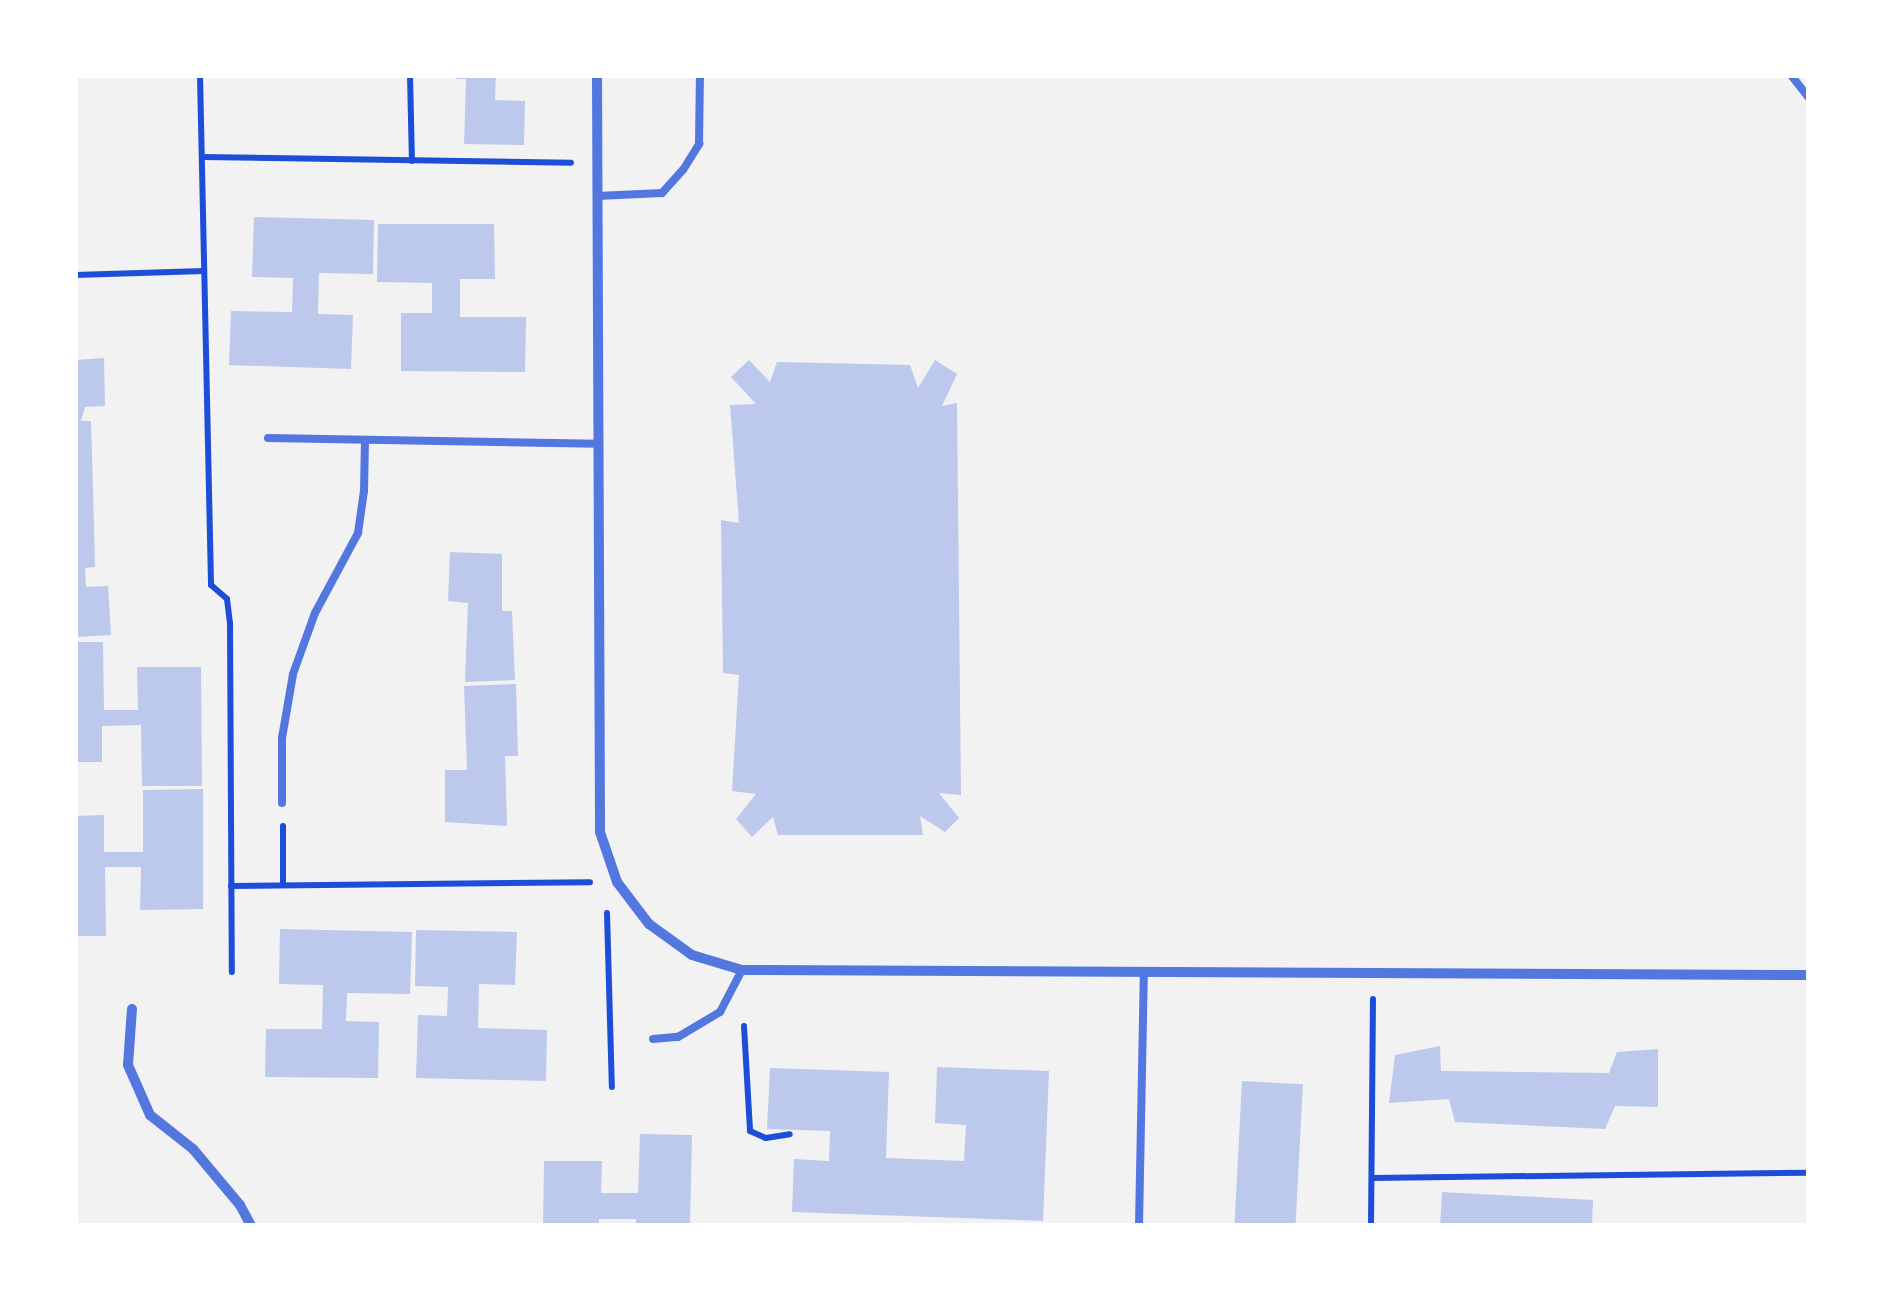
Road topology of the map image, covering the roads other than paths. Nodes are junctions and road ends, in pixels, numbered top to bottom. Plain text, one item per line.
1 (597, 75) edge
2 (700, 75) edge
3 (1791, 75) edge
4 (1809, 98) edge
5 (597, 196) junction
6 (268, 438) dead end
7 (364, 440) junction
8 (597, 444) junction
9 (282, 803) road end
10 (742, 970) junction
11 (1144, 972) junction
12 (1809, 975) edge
13 (132, 1009) dead end
14 (653, 1040) dead end
15 (251, 1226) edge
16 (1139, 1226) edge

1 - 5 street
2 - 5 lane
3 - 4 lane
5 - 8 street
6 - 7 lane
7 - 8 lane
7 - 9 lane
8 - 10 street
10 - 11 street
10 - 14 lane
11 - 12 street
11 - 16 lane
13 - 15 street

